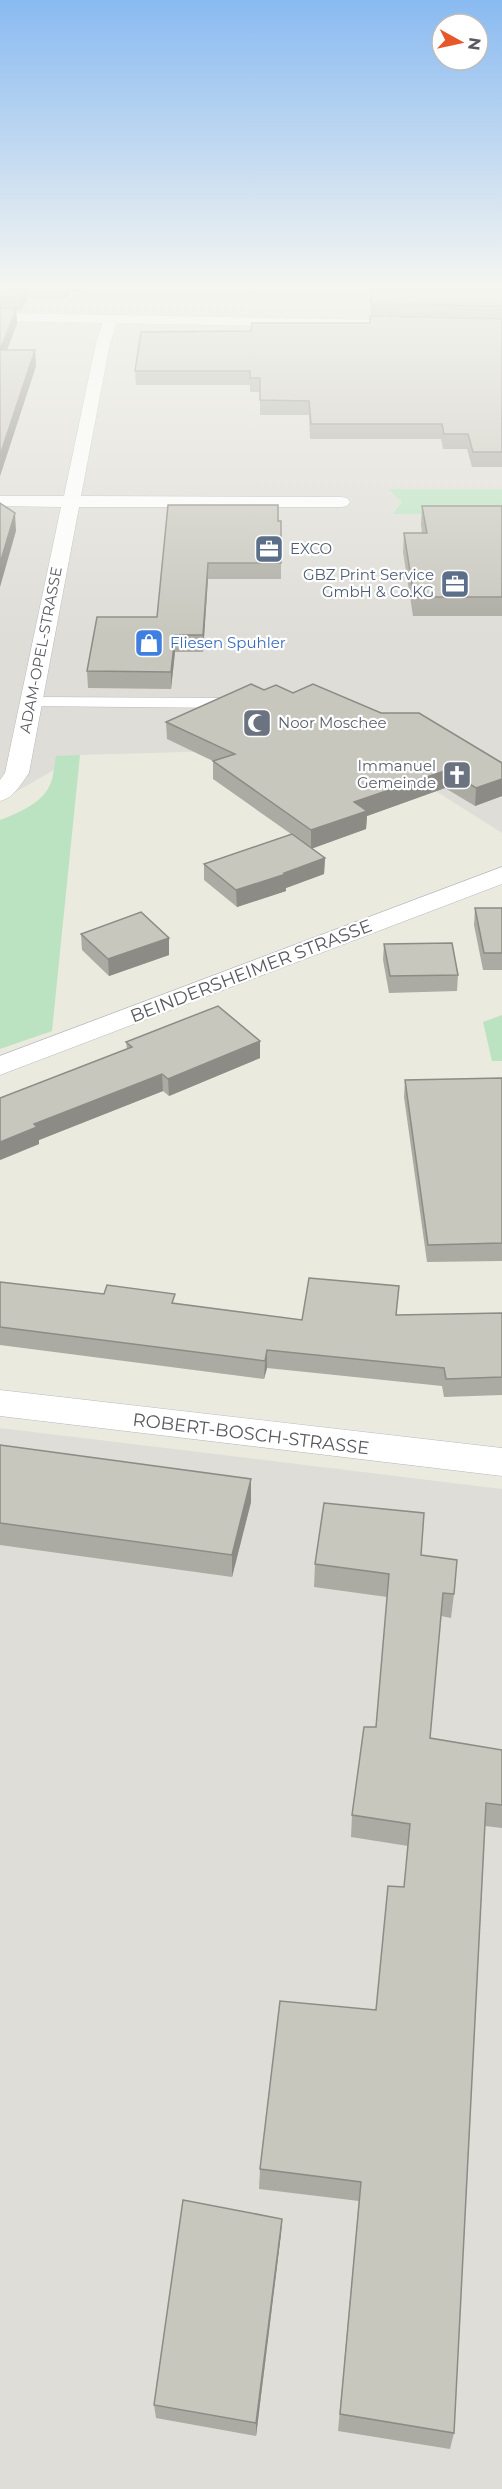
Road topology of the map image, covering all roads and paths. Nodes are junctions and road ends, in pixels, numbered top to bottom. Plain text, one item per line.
1 (91, 405) edge
2 (0, 501) edge
3 (71, 501) junction
4 (341, 502) dead end
5 (30, 702) junction
6 (231, 703) edge
7 (0, 794) edge
8 (502, 875) edge
9 (0, 1066) edge
10 (0, 1403) edge
11 (502, 1462) edge

1 - 3 street, ADAM-OPEL-STRASSE
2 - 3 street
3 - 4 street
3 - 5 street, ADAM-OPEL-STRASSE
5 - 6 lane
5 - 7 street, ADAM-OPEL-STRASSE
8 - 9 street, BEINDERSHEIMER STRASSE
10 - 11 street, ROBERT-BOSCH-STRASSE

